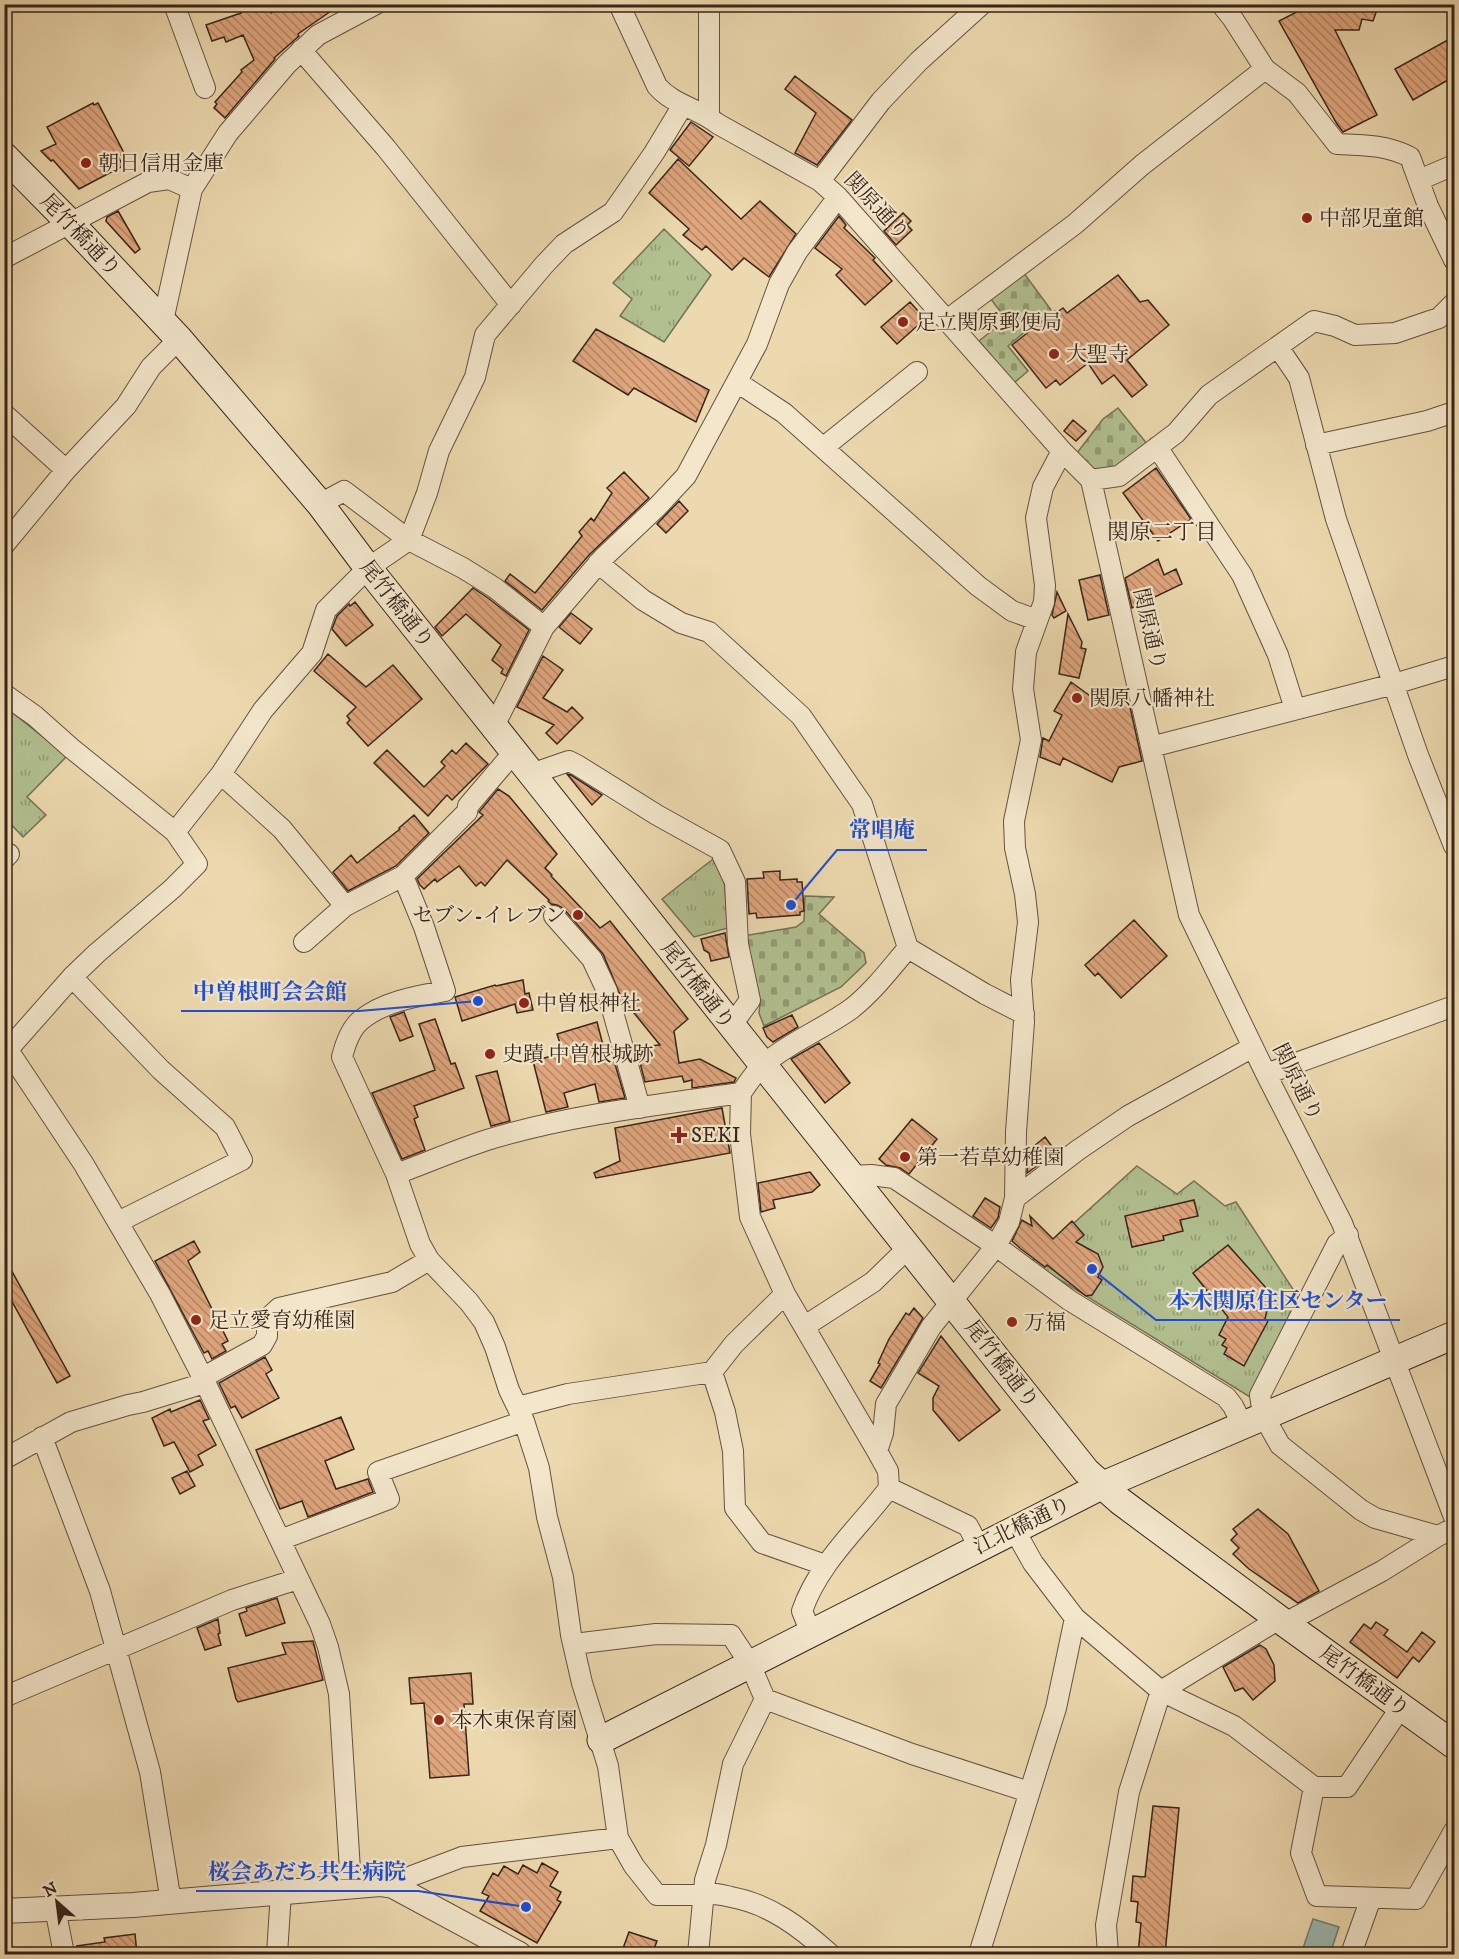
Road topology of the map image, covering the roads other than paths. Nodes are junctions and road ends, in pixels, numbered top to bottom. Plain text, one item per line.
1 (174, 4) edge
2 (376, 4) edge
3 (619, 4) edge
4 (709, 4) edge
5 (982, 4) edge
6 (1221, 4) edge
7 (301, 51) junction
8 (1265, 69) junction
9 (205, 88) dead end
10 (683, 105) junction
11 (709, 117) junction
12 (4, 156) edge
13 (1455, 165) edge
14 (1419, 180) junction
15 (820, 181) junction
16 (192, 189) junction
17 (838, 197) junction
18 (70, 223) junction
19 (4, 258) edge
20 (1455, 260) edge
21 (1455, 303) edge
22 (511, 305) junction
23 (947, 320) junction
24 (171, 330) junction
25 (1278, 347) junction
26 (917, 372) dead end
27 (737, 382) junction
28 (1455, 412) edge
29 (4, 414) edge
30 (1316, 445) junction
31 (824, 447) junction
32 (1156, 447) junction
33 (1062, 451) junction
34 (66, 470) junction
35 (1091, 480) junction
36 (320, 504) junction
37 (409, 540) junction
38 (4, 545) edge
39 (598, 563) junction
40 (368, 568) junction
41 (1037, 620) junction
42 (544, 627) junction
43 (1455, 666) edge
44 (1394, 684) junction
45 (4, 694) edge
46 (1295, 708) junction
47 (494, 726) junction
48 (1151, 747) junction
49 (514, 752) junction
50 (221, 774) junction
51 (531, 774) junction
52 (175, 832) junction
53 (1455, 846) edge
54 (403, 876) junction
55 (345, 906) junction
56 (554, 916) dead end
57 (304, 942) dead end
58 (908, 948) junction
59 (72, 977) junction
60 (1455, 1006) edge
61 (1023, 1014) junction
62 (731, 1026) junction
63 (1253, 1047) junction
64 (6, 1049) edge
65 (762, 1066) junction
66 (1266, 1074) junction
67 (741, 1092) junction
68 (640, 1108) junction
69 (396, 1174) junction
70 (851, 1176) junction
71 (1016, 1198) junction
72 (118, 1222) junction
73 (1348, 1235) junction
74 (996, 1246) junction
75 (908, 1248) junction
76 (429, 1260) junction
77 (784, 1294) junction
78 (952, 1302) junction
79 (805, 1326) junction
80 (1455, 1335) edge
81 (1395, 1360) junction
82 (712, 1372) junction
83 (204, 1380) junction
84 (521, 1414) junction
85 (1252, 1420) junction
86 (42, 1437) junction
87 (878, 1450) junction
88 (4, 1459) edge
89 (1101, 1486) junction
90 (889, 1488) junction
91 (1455, 1517) edge
92 (1014, 1529) junction
93 (1446, 1532) edge
94 (280, 1540) junction
95 (978, 1547) junction
96 (825, 1565) junction
97 (298, 1579) junction
98 (1075, 1618) junction
99 (1282, 1621) junction
100 (811, 1633) junction
101 (574, 1644) junction
102 (115, 1649) junction
103 (750, 1664) junction
104 (1161, 1691) junction
105 (4, 1697) edge
106 (765, 1699) junction
107 (1401, 1707) junction
108 (601, 1740) junction
109 (1455, 1745) edge
110 (1314, 1787) junction
111 (1029, 1792) junction
112 (1455, 1831) edge
113 (618, 1838) junction
114 (351, 1886) junction
115 (393, 1886) junction
116 (281, 1892) junction
117 (704, 1895) junction
118 (1371, 1898) junction
119 (171, 1902) junction
120 (55, 1908) junction
121 (4, 1911) edge
122 (64, 1954) edge
123 (277, 1954) edge
124 (519, 1954) edge
125 (698, 1954) edge
126 (830, 1954) edge
127 (979, 1954) edge
128 (1108, 1954) edge
129 (1351, 1954) edge

1 - 9 street
2 - 7 street
3 - 10 street, 関原通り
4 - 11 street
5 - 15 street
6 - 8 street
7 - 16 street
7 - 22 street
8 - 14 street
8 - 23 street
10 - 11 street, 関原通り
10 - 22 street
11 - 15 street, 関原通り
12 - 18 main road, 尾竹橋通り
13 - 14 street
14 - 20 street
15 - 17 street, 関原通り
16 - 18 street
16 - 24 street
17 - 23 street, 関原通り
17 - 27 street
18 - 19 street
18 - 24 main road, 尾竹橋通り
21 - 25 street
22 - 37 street
23 - 33 street, 関原通り
24 - 34 street
24 - 36 main road, 尾竹橋通り
25 - 30 street
25 - 32 street
26 - 31 street
27 - 31 street
27 - 39 street
28 - 30 street
29 - 34 street
30 - 44 street
31 - 41 street
32 - 35 street
32 - 46 street
33 - 35 street, 関原通り
33 - 41 street
34 - 38 street
35 - 48 street, 関原通り
36 - 37 street
36 - 40 main road, 尾竹橋通り
37 - 40 street
37 - 42 street
39 - 42 street
39 - 58 street
40 - 47 main road, 尾竹橋通り
40 - 50 street
41 - 61 street
42 - 47 street
43 - 44 street
44 - 46 street
44 - 53 street
45 - 52 street
46 - 48 street
47 - 49 main road, 尾竹橋通り
48 - 63 street, 関原通り
49 - 51 main road, 尾竹橋通り
49 - 54 street
50 - 52 street
50 - 55 street
51 - 62 main road, 尾竹橋通り
51 - 62 street
52 - 59 street
54 - 55 street
54 - 69 street
55 - 57 street
56 - 68 street
58 - 61 street
58 - 65 street
59 - 64 street
59 - 72 street
60 - 66 street
61 - 71 street
62 - 65 main road, 尾竹橋通り
63 - 66 street, 関原通り
63 - 71 street
64 - 72 street
65 - 67 street
65 - 70 main road, 尾竹橋通り
66 - 73 street, 関原通り
67 - 68 street
67 - 77 street
68 - 69 street
69 - 76 street
70 - 74 street
70 - 75 main road, 尾竹橋通り
71 - 74 street
72 - 83 street
73 - 81 street, 関原通り
73 - 85 street
74 - 78 street
74 - 85 street
75 - 78 main road, 尾竹橋通り
75 - 79 street
76 - 83 street
76 - 84 street
77 - 79 street
77 - 82 street
78 - 87 street
78 - 89 main road, 尾竹橋通り
79 - 87 street
80 - 81 main road, 江北橋通り
81 - 85 main road, 江北橋通り
81 - 91 street, 関原通り
82 - 84 street
82 - 96 street
83 - 86 street
83 - 94 street
84 - 94 street
84 - 101 street
85 - 89 main road, 江北橋通り
85 - 93 street
86 - 88 street
86 - 102 street
87 - 90 street
89 - 92 main road, 江北橋通り
89 - 99 main road, 尾竹橋通り
90 - 95 street
90 - 96 street
92 - 95 main road, 江北橋通り
92 - 98 street
93 - 99 street
94 - 97 street
95 - 100 main road, 江北橋通り
96 - 100 street
97 - 102 street
97 - 114 street
98 - 104 street
98 - 111 street
99 - 104 street
99 - 107 main road, 尾竹橋通り
100 - 103 main road, 江北橋通り
101 - 103 street
101 - 108 street
102 - 105 street
102 - 119 street
103 - 106 street
103 - 108 main road, 江北橋通り
104 - 110 street
104 - 128 street
106 - 111 street
106 - 117 street
107 - 109 main road, 尾竹橋通り
107 - 110 street
108 - 113 street
110 - 118 street
111 - 127 street
112 - 118 street
113 - 115 street
113 - 117 street
114 - 115 street
114 - 116 street
115 - 124 street
116 - 119 street
116 - 123 street
117 - 125 street
117 - 126 street
118 - 129 street
119 - 120 street
120 - 121 street
120 - 122 street

